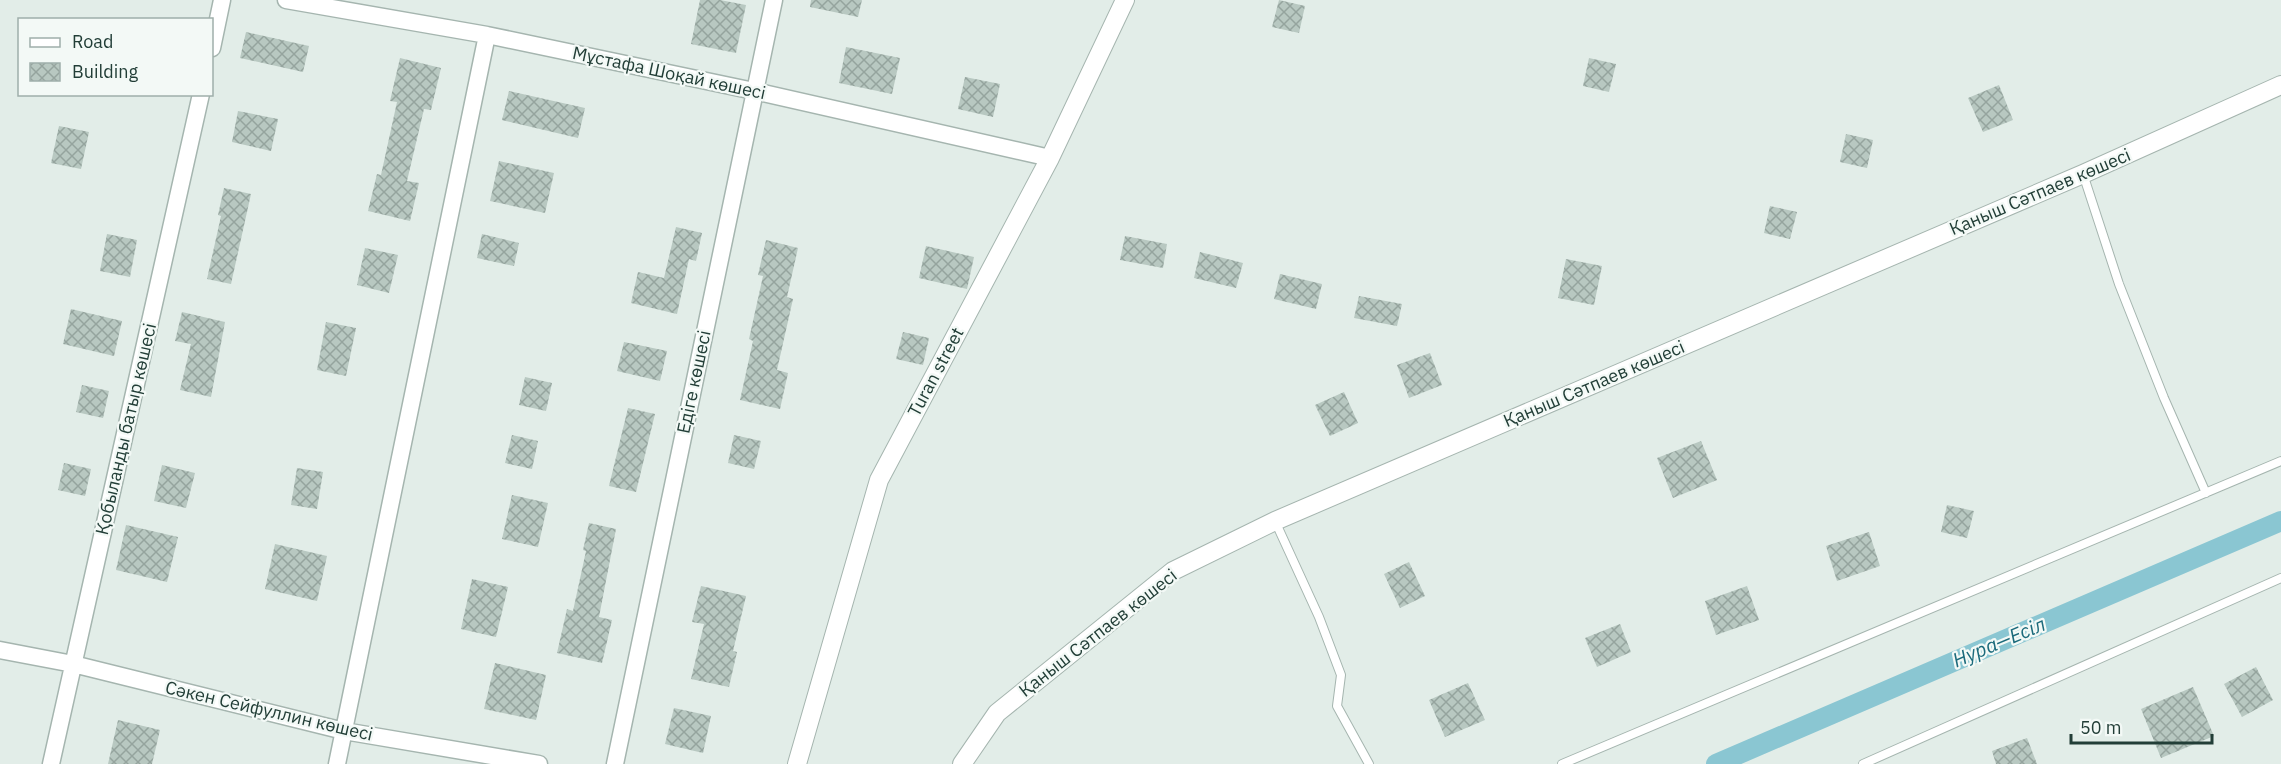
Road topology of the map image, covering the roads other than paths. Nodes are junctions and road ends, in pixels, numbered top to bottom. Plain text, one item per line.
1 (222, 0) edge
2 (286, 0) edge
3 (774, 0) edge
4 (1125, 0) edge
5 (487, 35) junction
6 (213, 43) edge
7 (2281, 85) edge
8 (754, 91) junction
9 (201, 96) edge
10 (1050, 158) junction
11 (2083, 174) junction
12 (2281, 461) edge
13 (2206, 493) junction
14 (1275, 520) junction
15 (2281, 578) edge
16 (0, 650) edge
17 (73, 664) junction
18 (344, 731) junction
19 (51, 764) edge
20 (337, 764) edge
21 (539, 764) edge
22 (615, 764) edge
23 (797, 764) edge
24 (962, 764) edge
25 (1369, 764) edge
26 (1562, 764) edge
27 (1863, 764) edge

1 - 6 street
2 - 5 street, Мұстафа Шоқай көшесі
3 - 8 street, Едіге көшесі
4 - 10 street, Turan street
5 - 8 street, Мұстафа Шоқай көшесі
5 - 18 street
7 - 11 street, Қаныш Сәтпаев көшесі
8 - 10 street, Мұстафа Шоқай көшесі
8 - 22 street, Едіге көшесі
9 - 17 street, Қобыланды батыр көшесі
10 - 23 street, Turan street
11 - 13 lane
11 - 14 street, Қаныш Сәтпаев көшесі
12 - 13 lane
13 - 26 lane
14 - 24 street, Қаныш Сәтпаев көшесі
14 - 25 lane
15 - 27 lane
16 - 17 street, Сәкен Сейфуллин көшесі
17 - 18 street, Сәкен Сейфуллин көшесі
17 - 19 street, Қобыланды батыр көшесі
18 - 20 street
18 - 21 street, Сәкен Сейфуллин көшесі

